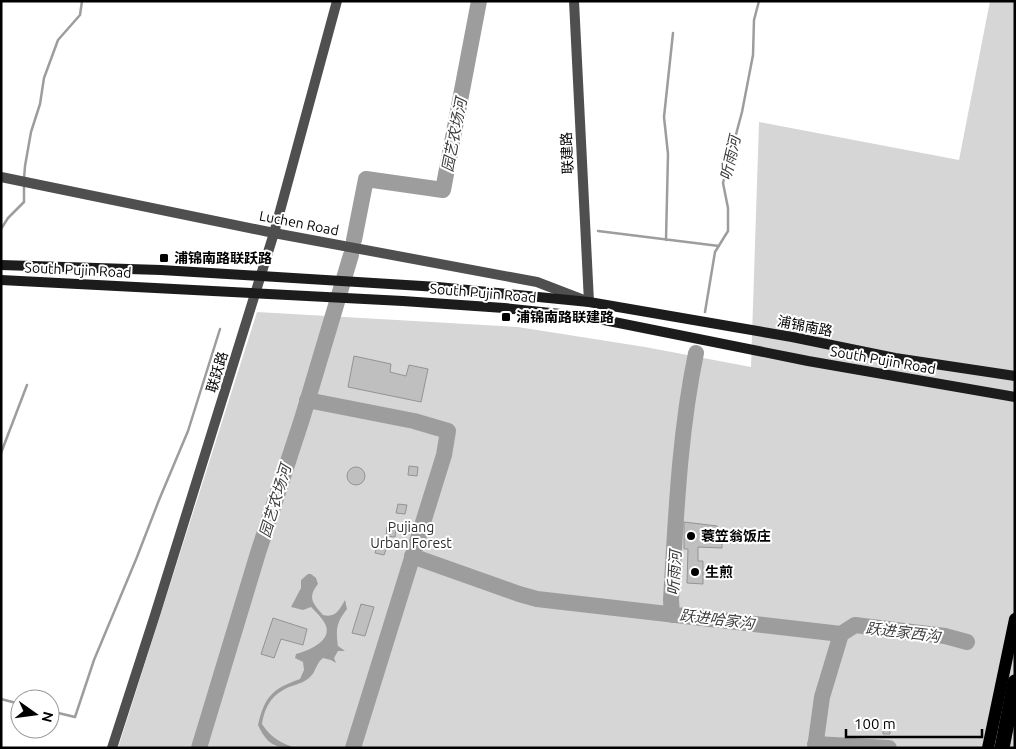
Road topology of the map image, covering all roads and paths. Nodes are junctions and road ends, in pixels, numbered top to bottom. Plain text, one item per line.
1 (337, 1) edge
2 (574, 1) edge
3 (1, 177) edge
4 (274, 233) junction
5 (1, 265) edge
6 (261, 276) junction
7 (1, 280) edge
8 (256, 294) junction
9 (589, 302) junction
10 (1013, 376) edge
11 (1015, 397) edge
12 (1015, 619) edge
13 (1015, 682) edge
14 (112, 748) edge
15 (988, 748) edge
16 (1002, 748) edge

1 - 4 street, 联跃路
2 - 9 street, 联建路
3 - 4 street, Luchen Road
4 - 6 street, 联跃路
4 - 9 street, Luchen Road
5 - 6 main road, South Pujin Road
6 - 8 street, 联跃路
6 - 9 main road, South Pujin Road
7 - 8 main road, South Pujin Road
8 - 11 main road, South Pujin Road
8 - 14 street, 联跃路
9 - 10 main road, 浦锦南路
12 - 15 main road
13 - 16 highway

